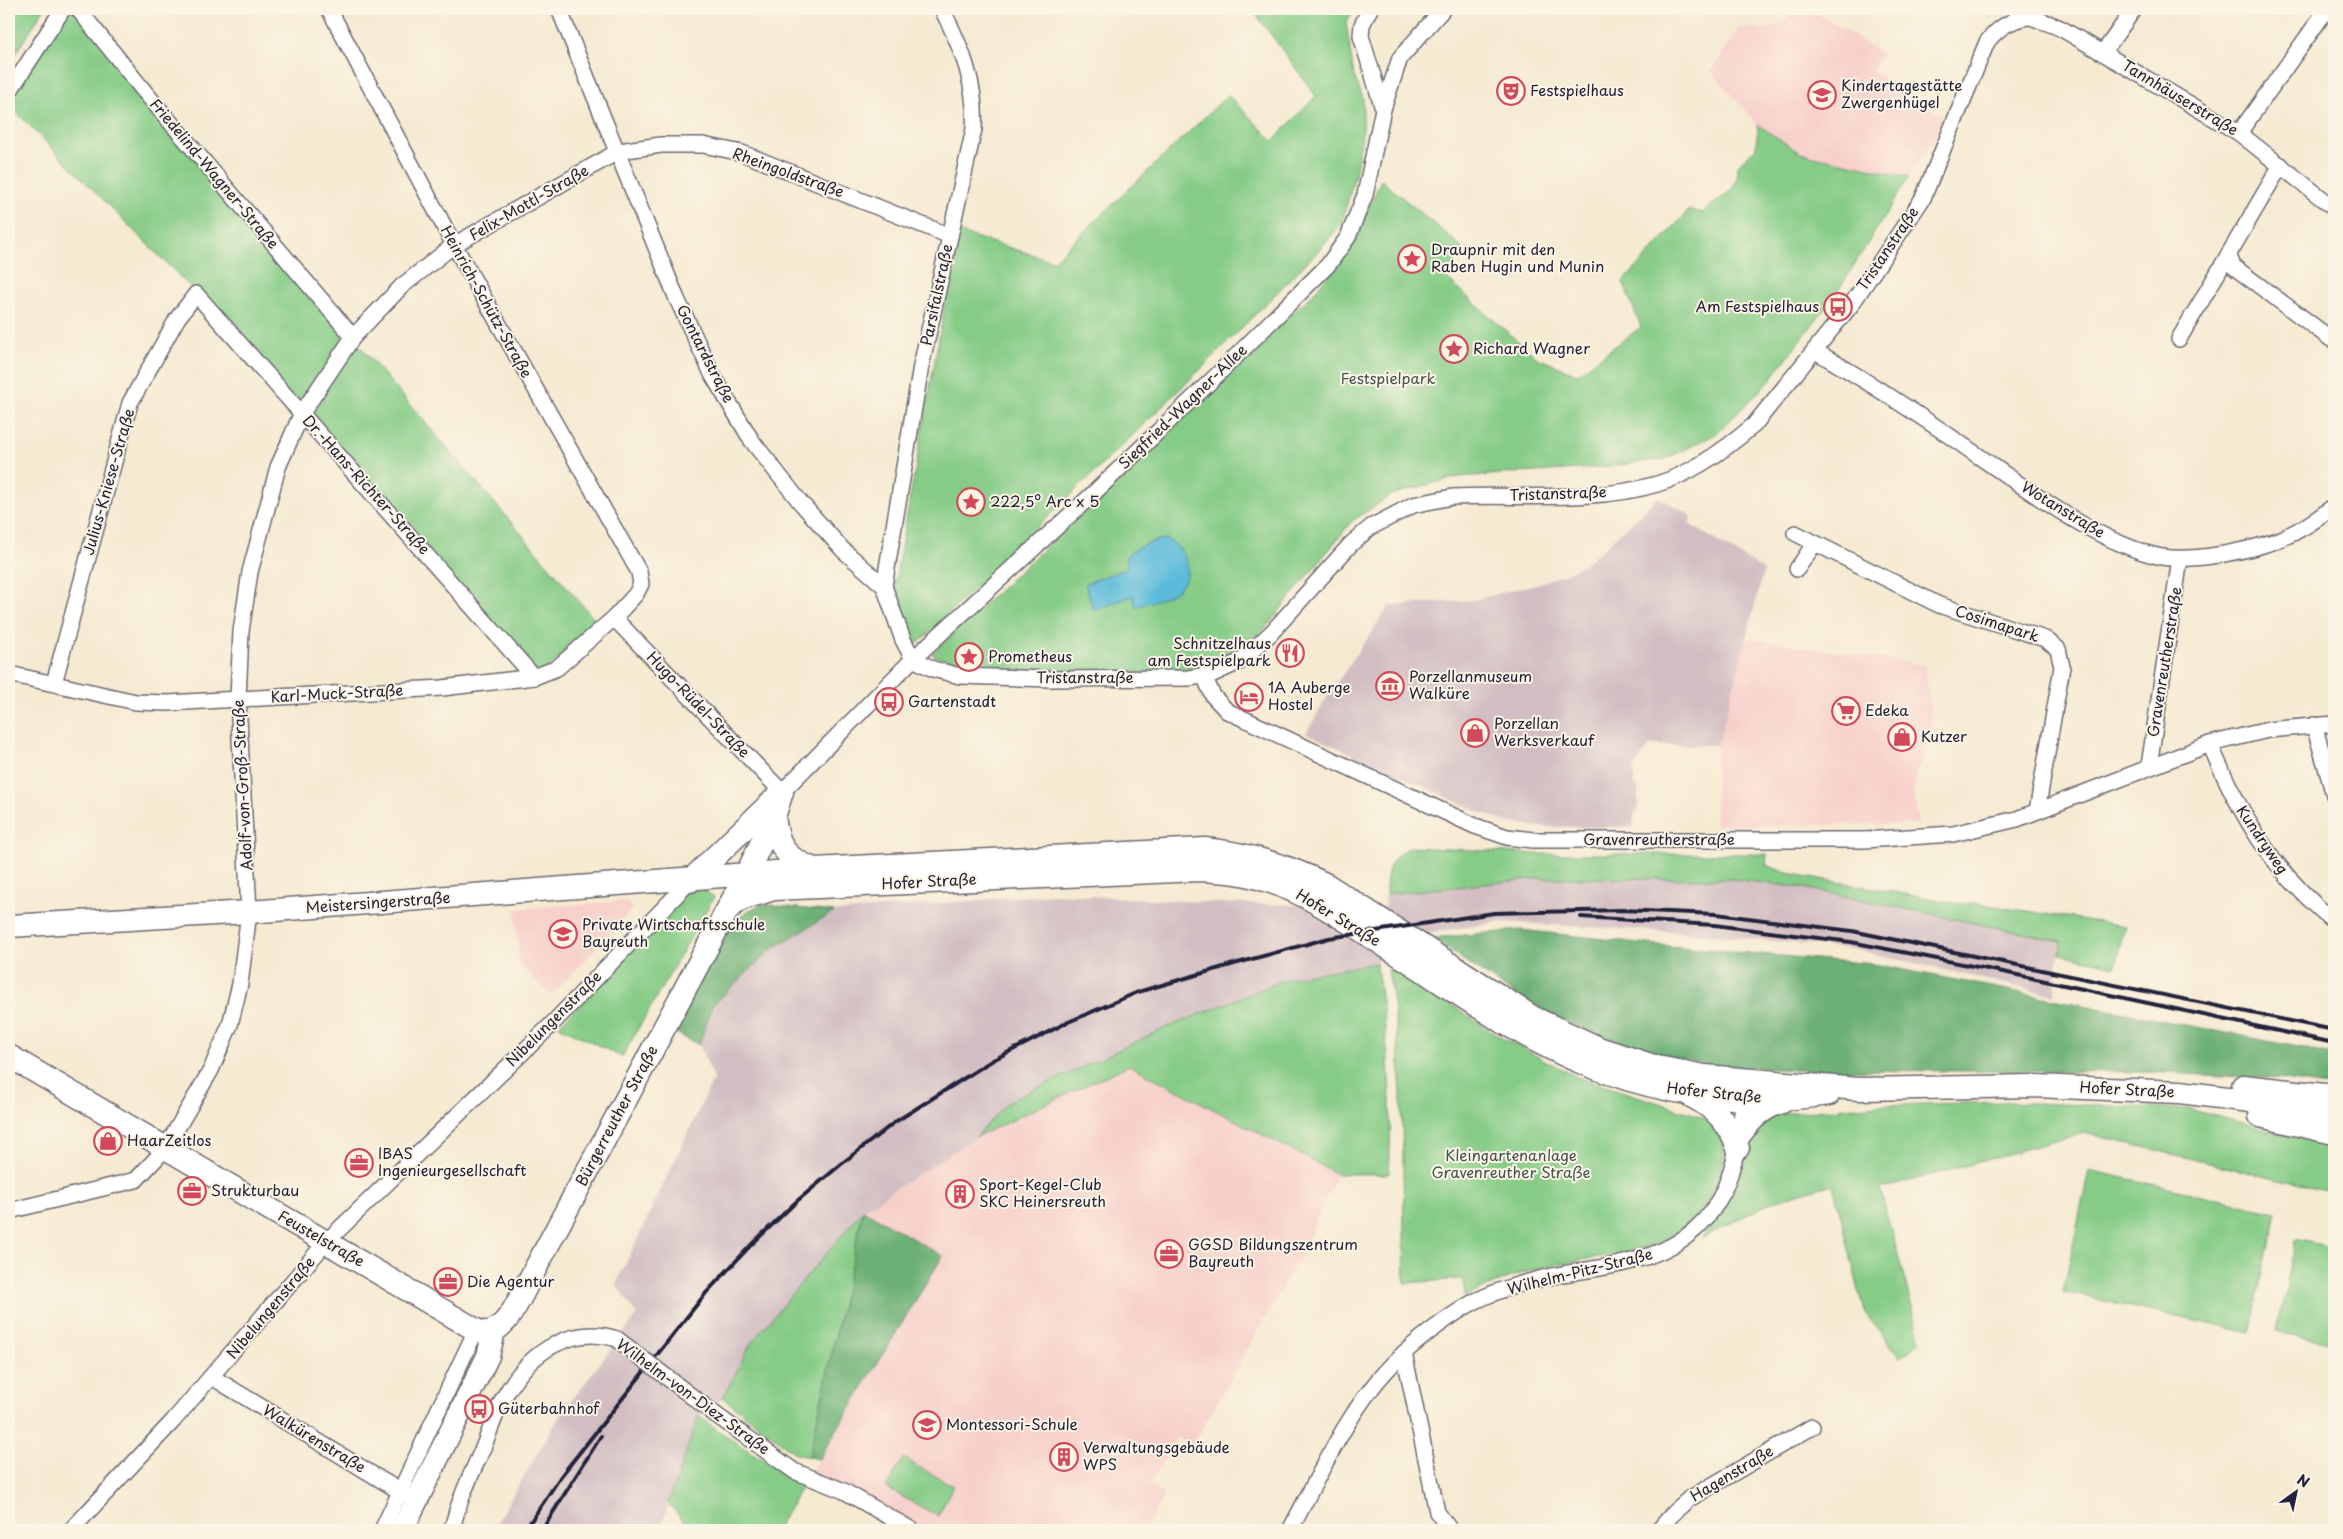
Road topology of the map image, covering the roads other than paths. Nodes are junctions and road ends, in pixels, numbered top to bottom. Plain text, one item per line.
1 (63, 9) edge
2 (78, 9) edge
3 (329, 9) edge
4 (559, 9) edge
5 (942, 9) edge
6 (1370, 9) edge
7 (1443, 9) edge
8 (2134, 9) edge
9 (2327, 9) edge
10 (2021, 13) edge
11 (2103, 53) junction
12 (9, 92) edge
13 (1383, 109) junction
14 (2239, 133) junction
15 (619, 151) junction
16 (2281, 165) junction
17 (2334, 208) edge
18 (950, 236) junction
19 (454, 245) junction
20 (2228, 255) junction
21 (196, 294) joint
22 (353, 337) junction
23 (2179, 339) dead end
24 (2331, 339) dead end
25 (1815, 351) junction
26 (302, 413) junction
27 (2334, 506) edge
28 (1795, 533) dead end
29 (1815, 543) junction
30 (2180, 559) junction
31 (1797, 569) dead end
32 (884, 586) junction
33 (636, 594) joint
34 (614, 618) junction
35 (913, 659) junction
36 (9, 674) edge
37 (1204, 676) junction
38 (534, 677) junction
39 (54, 683) junction
40 (238, 699) junction
41 (2334, 724) edge
42 (2314, 725) junction
43 (2210, 744) junction
44 (2149, 766) junction
45 (782, 792) junction
46 (2334, 795) edge
47 (2037, 811) junction
48 (774, 817) junction
49 (744, 828) junction
50 (758, 851) junction
51 (814, 870) junction
52 (746, 875) junction
53 (690, 880) junction
54 (729, 908) junction
55 (249, 912) junction
56 (2334, 921) edge
57 (9, 926) edge
58 (9, 1056) edge
59 (1744, 1089) junction
60 (1858, 1089) junction
61 (2180, 1092) junction
62 (1688, 1094) junction
63 (2334, 1096) edge
64 (1794, 1099) junction
65 (2334, 1115) edge
66 (2334, 1133) edge
67 (1739, 1142) junction
68 (165, 1149) junction
69 (9, 1211) edge
70 (327, 1241) junction
71 (491, 1328) junction
72 (1404, 1353) junction
73 (212, 1377) junction
74 (1812, 1427) dead end
75 (409, 1496) junction
76 (71, 1530) edge
77 (382, 1530) edge
78 (402, 1530) edge
79 (452, 1530) edge
80 (912, 1530) edge
81 (1290, 1530) edge
82 (1450, 1530) edge
83 (1659, 1530) edge

1 - 12 street
2 - 22 street, Friedelind-Wagner-Straße
3 - 19 street, Heinrich-Schütz-Straße
4 - 15 street, Gontardstraße
5 - 18 street, Parsifalstraße
6 - 13 street
7 - 13 street, Siegfried-Wagner-Allee
8 - 11 street
9 - 14 street
10 - 11 street, Tannhäuserstraße
10 - 25 street, Tristanstraße
11 - 14 street, Tannhäuserstraße
13 - 35 street, Siegfried-Wagner-Allee
14 - 16 street, Tannhäuserstraße
15 - 18 street, Rheingoldstraße
15 - 19 street, Felix-Mottl-Straße
15 - 32 street, Gontardstraße
16 - 17 street, Tannhäuserstraße
16 - 20 street
18 - 32 street, Parsifalstraße
19 - 22 street, Felix-Mottl-Straße
19 - 33 street, Heinrich-Schütz-Straße
20 - 23 street
20 - 24 street
21 - 26 street, Dr.-Hans-Richter-Straße
21 - 39 street, Julius-Kniese-Straße
22 - 26 street, Felix-Mottl-Straße
25 - 30 street, Wotanstraße
25 - 37 street, Tristanstraße
26 - 38 street, Dr.-Hans-Richter-Straße
26 - 40 street, Adolf-von-Groß-Straße
27 - 30 street, Wotanstraße
28 - 29 street, Cosimapark
29 - 31 street
29 - 47 street, Cosimapark
30 - 44 street, Gravenreutherstraße
32 - 35 street, Gontardstraße
33 - 34 street, Karl-Muck-Straße
34 - 38 street, Karl-Muck-Straße
34 - 45 street, Hugo-Rüdel-Straße
35 - 37 street, Tristanstraße
35 - 45 street
36 - 39 street, Karl-Muck-Straße
37 - 47 street, Gravenreutherstraße
38 - 40 street, Karl-Muck-Straße
39 - 40 street, Karl-Muck-Straße
40 - 55 street, Adolf-von-Groß-Straße
41 - 42 street, Gravenreutherstraße
42 - 43 street, Gravenreutherstraße
42 - 46 street
43 - 44 street, Gravenreutherstraße
43 - 56 street, Kundryweg
44 - 47 street, Gravenreutherstraße
45 - 48 main road, Bürgerreuther Straße
45 - 49 main road
48 - 50 main road, Bürgerreuther Straße
48 - 51 main road
49 - 50 main road
49 - 53 main road
50 - 52 main road, Bürgerreuther Straße
51 - 52 main road, Hofer Straße
51 - 59 main road, Hofer Straße
52 - 53 main road, Meistersingerstraße
52 - 54 main road, Bürgerreuther Straße
53 - 55 main road, Meistersingerstraße
53 - 70 street, Nibelungenstraße
54 - 62 main road, Hofer Straße
54 - 71 main road, Bürgerreuther Straße
55 - 57 main road, Meistersingerstraße
55 - 68 street, Adolf-von-Groß-Straße
58 - 68 main road, Feustelstraße
59 - 60 main road, Hofer Straße
59 - 62 main road, Hofer Straße
59 - 64 main road, Hofer Straße
59 - 67 street, Wilhelm-Pitz-Straße
60 - 61 main road, Hofer Straße
60 - 64 main road, Hofer Straße
61 - 63 main road
61 - 65 main road, Hofer Straße
61 - 66 main road
62 - 67 main road
64 - 67 main road
67 - 72 street, Wilhelm-Pitz-Straße
68 - 69 street, Adolf-von-Groß-Straße
68 - 70 main road, Feustelstraße
70 - 71 main road, Feustelstraße
70 - 73 street, Nibelungenstraße
71 - 75 main road, Bürgerreuther Straße
72 - 81 street, Wilhelm-Pitz-Straße
72 - 82 street
73 - 75 street, Walkürenstraße
73 - 76 street, Nibelungenstraße
74 - 83 street, Hagenstraße
75 - 77 street, Bürgerreuther Straße
75 - 78 main road, Bürgerreuther Straße
79 - 80 street, Wilhelm-von-Diez-Straße, bridge

